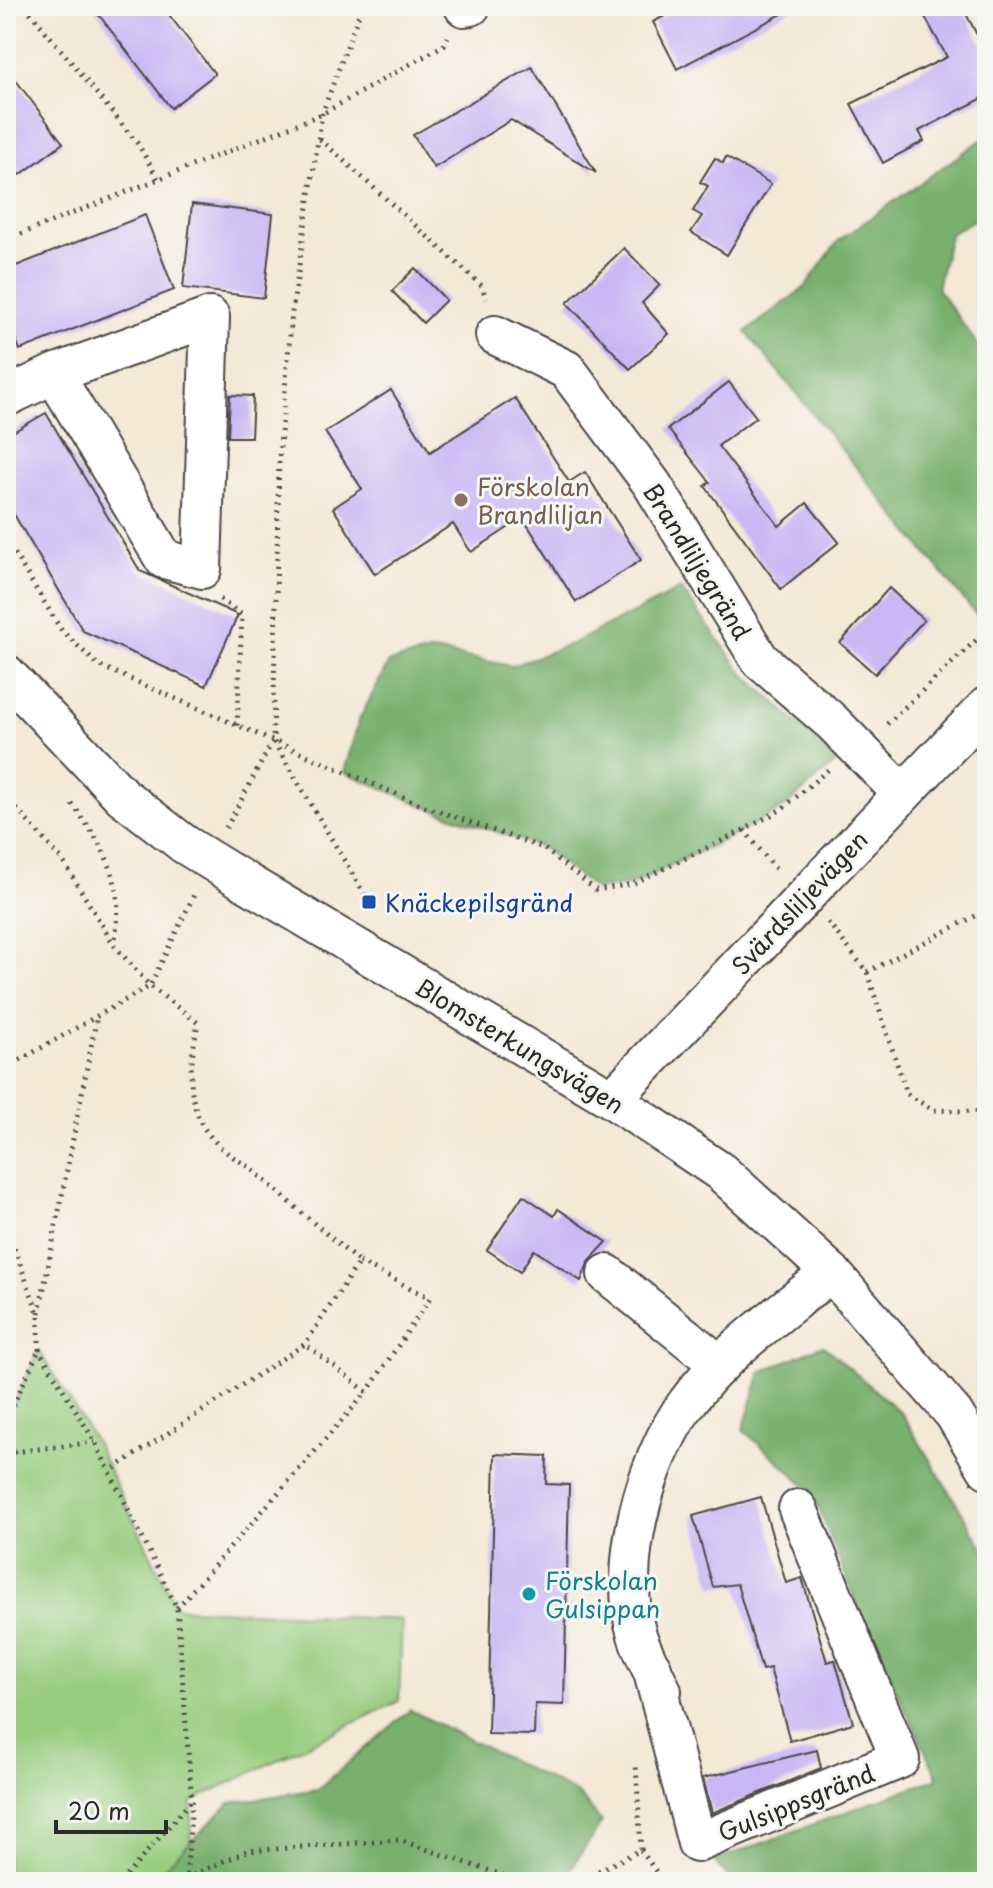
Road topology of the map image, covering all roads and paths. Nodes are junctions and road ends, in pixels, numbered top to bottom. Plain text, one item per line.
1 (25, 6) edge
2 (362, 6) edge
3 (471, 6) edge
4 (464, 7) edge
5 (322, 114) junction
6 (320, 139) junction
7 (158, 179) junction
8 (6, 240) edge
9 (495, 335) joint
10 (54, 374) junction
11 (6, 397) edge
12 (6, 540) edge
13 (187, 565) junction
14 (987, 630) edge
15 (6, 674) edge
16 (987, 706) edge
17 (237, 727) junction
18 (273, 741) junction
19 (858, 749) junction
20 (902, 793) junction
21 (6, 797) edge
22 (72, 804) dead end
23 (221, 838) dead end
24 (196, 892) dead end
25 (369, 902) dead end
26 (987, 910) edge
27 (114, 945) junction
28 (150, 986) junction
29 (98, 1015) junction
30 (6, 1068) edge
31 (612, 1099) junction
32 (987, 1112) edge
33 (6, 1226) edge
34 (359, 1262) junction
35 (831, 1272) junction
36 (607, 1274) dead end
37 (39, 1315) junction
38 (305, 1344) junction
39 (39, 1350) junction
40 (720, 1365) junction
41 (367, 1392) junction
42 (6, 1420) edge
43 (95, 1442) junction
44 (6, 1453) edge
45 (987, 1469) edge
46 (110, 1471) junction
47 (798, 1509) dead end
48 (177, 1608) junction
49 (635, 1755) dead end
50 (192, 1801) junction
51 (641, 1850) junction
52 (186, 1880) edge
53 (121, 1882) edge
54 (523, 1882) edge
55 (560, 1882) edge
56 (663, 1882) edge

1 - 7 path
2 - 5 path
3 - 4 street
4 - 5 path
5 - 6 path
5 - 7 path
6 - 9 path
6 - 18 path
7 - 8 path
9 - 19 street, Brandliljegränd
10 - 11 street
10 - 13 street
10 - 13 street
12 - 17 path
13 - 17 path
14 - 19 path
15 - 31 street, Blomsterkungsvägen, bridge
16 - 20 street, Svärdsliljevägen
17 - 18 path
18 - 19 path
18 - 23 path
18 - 25 path
19 - 20 street, Brandliljegränd
20 - 31 street, Svärdsliljevägen, bridge
21 - 27 path
22 - 27 path
24 - 28 path
26 - 32 path
27 - 28 path
28 - 29 path
28 - 34 path
29 - 30 path
29 - 37 path
31 - 35 street, Blomsterkungsvägen
33 - 37 path
34 - 38 path
34 - 41 path
35 - 40 street, Gulsippsgränd
35 - 45 street, Blomsterkungsvägen
36 - 40 street
37 - 39 path
38 - 41 path
38 - 46 path
39 - 42 path
39 - 43 path
40 - 47 street, Gulsippsgränd
41 - 48 path
43 - 44 path
43 - 46 path
46 - 48 path
48 - 50 path
49 - 51 path
50 - 52 path
50 - 53 path
51 - 55 path
51 - 56 path
52 - 54 path

